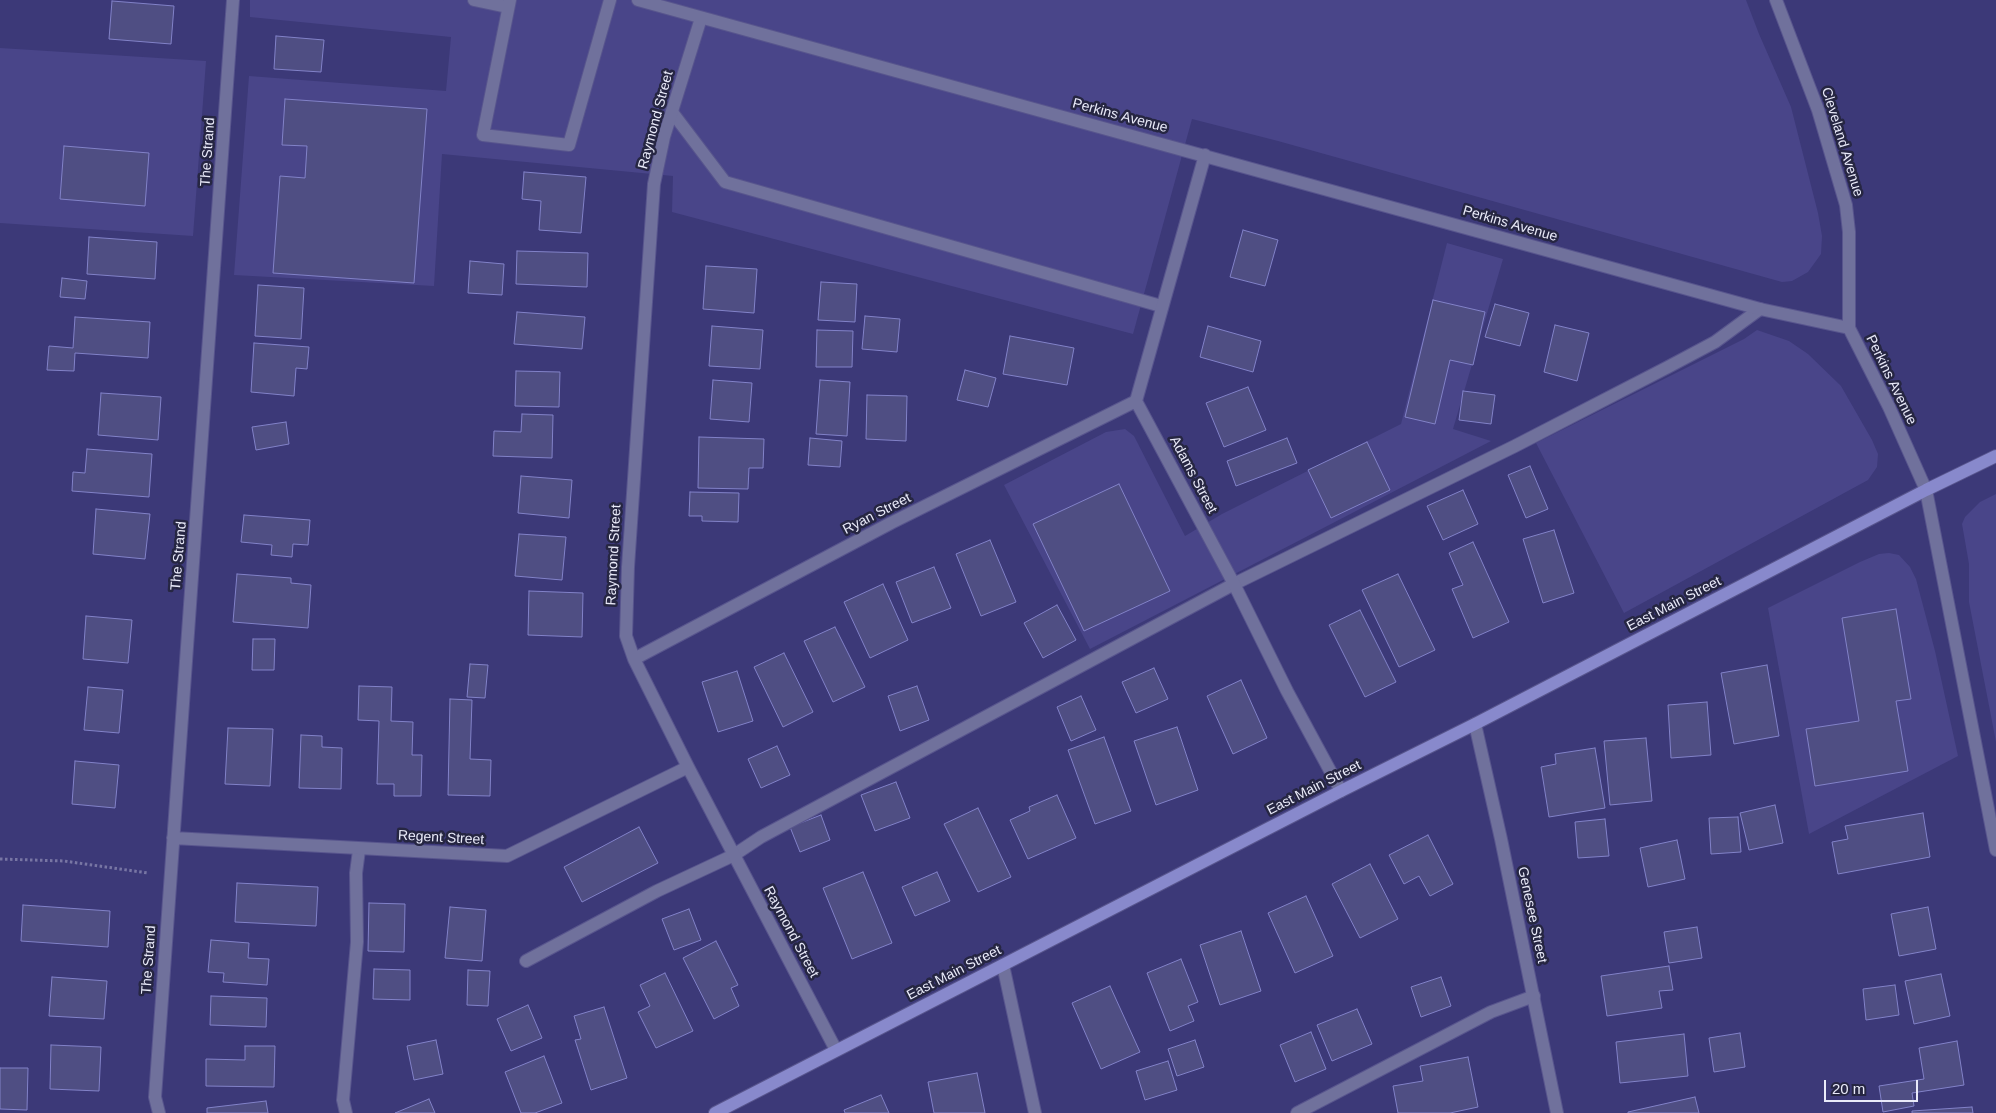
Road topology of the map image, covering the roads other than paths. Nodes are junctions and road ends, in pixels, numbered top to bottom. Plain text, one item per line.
1 (233, 0) edge
2 (474, 0) edge
3 (610, 0) edge
4 (638, 0) edge
5 (1776, 0) edge
6 (509, 4) edge
7 (701, 18) junction
8 (672, 112) junction
9 (1205, 155) junction
10 (1161, 306) junction
11 (1760, 309) junction
12 (1849, 328) junction
13 (1136, 400) junction
14 (1996, 456) edge
15 (1926, 490) junction
16 (1234, 584) junction
17 (634, 658) junction
18 (1475, 724) junction
19 (688, 767) junction
20 (1341, 791) junction
21 (173, 838) junction
22 (359, 850) junction
23 (1996, 850) edge
24 (734, 855) junction
25 (526, 961) dead end
26 (1003, 965) junction
27 (1534, 996) junction
28 (836, 1050) junction
29 (159, 1113) edge
30 (346, 1113) edge
31 (715, 1113) edge
32 (1035, 1113) edge
33 (1297, 1113) edge
34 (1557, 1113) edge

1 - 21 street, The Strand
2 - 6 street
3 - 6 street
4 - 7 street, Perkins Avenue
5 - 12 street, Cleveland Avenue
7 - 8 street, Raymond Street
7 - 9 street, Perkins Avenue
8 - 10 street
8 - 17 street, Raymond Street
9 - 10 street
9 - 11 street, Perkins Avenue
10 - 13 street
11 - 12 street, Perkins Avenue
11 - 16 street
12 - 15 street, Perkins Avenue
13 - 16 street, Adams Street
13 - 17 street, Ryan Street
14 - 15 main road, East Main Street
15 - 18 main road, East Main Street
15 - 23 street, Perkins Avenue
16 - 20 street, Adams Street
16 - 24 street
17 - 19 street, Raymond Street
18 - 20 main road, East Main Street
18 - 27 street, Genesee Street
19 - 22 street, Regent Street
19 - 24 street, Raymond Street
20 - 26 main road, East Main Street
21 - 22 street, Regent Street
21 - 29 street, The Strand
22 - 30 street
24 - 25 street
24 - 28 street, Raymond Street
26 - 28 main road, East Main Street
26 - 32 street
27 - 33 street
27 - 34 street, Genesee Street
28 - 31 main road, East Main Street

